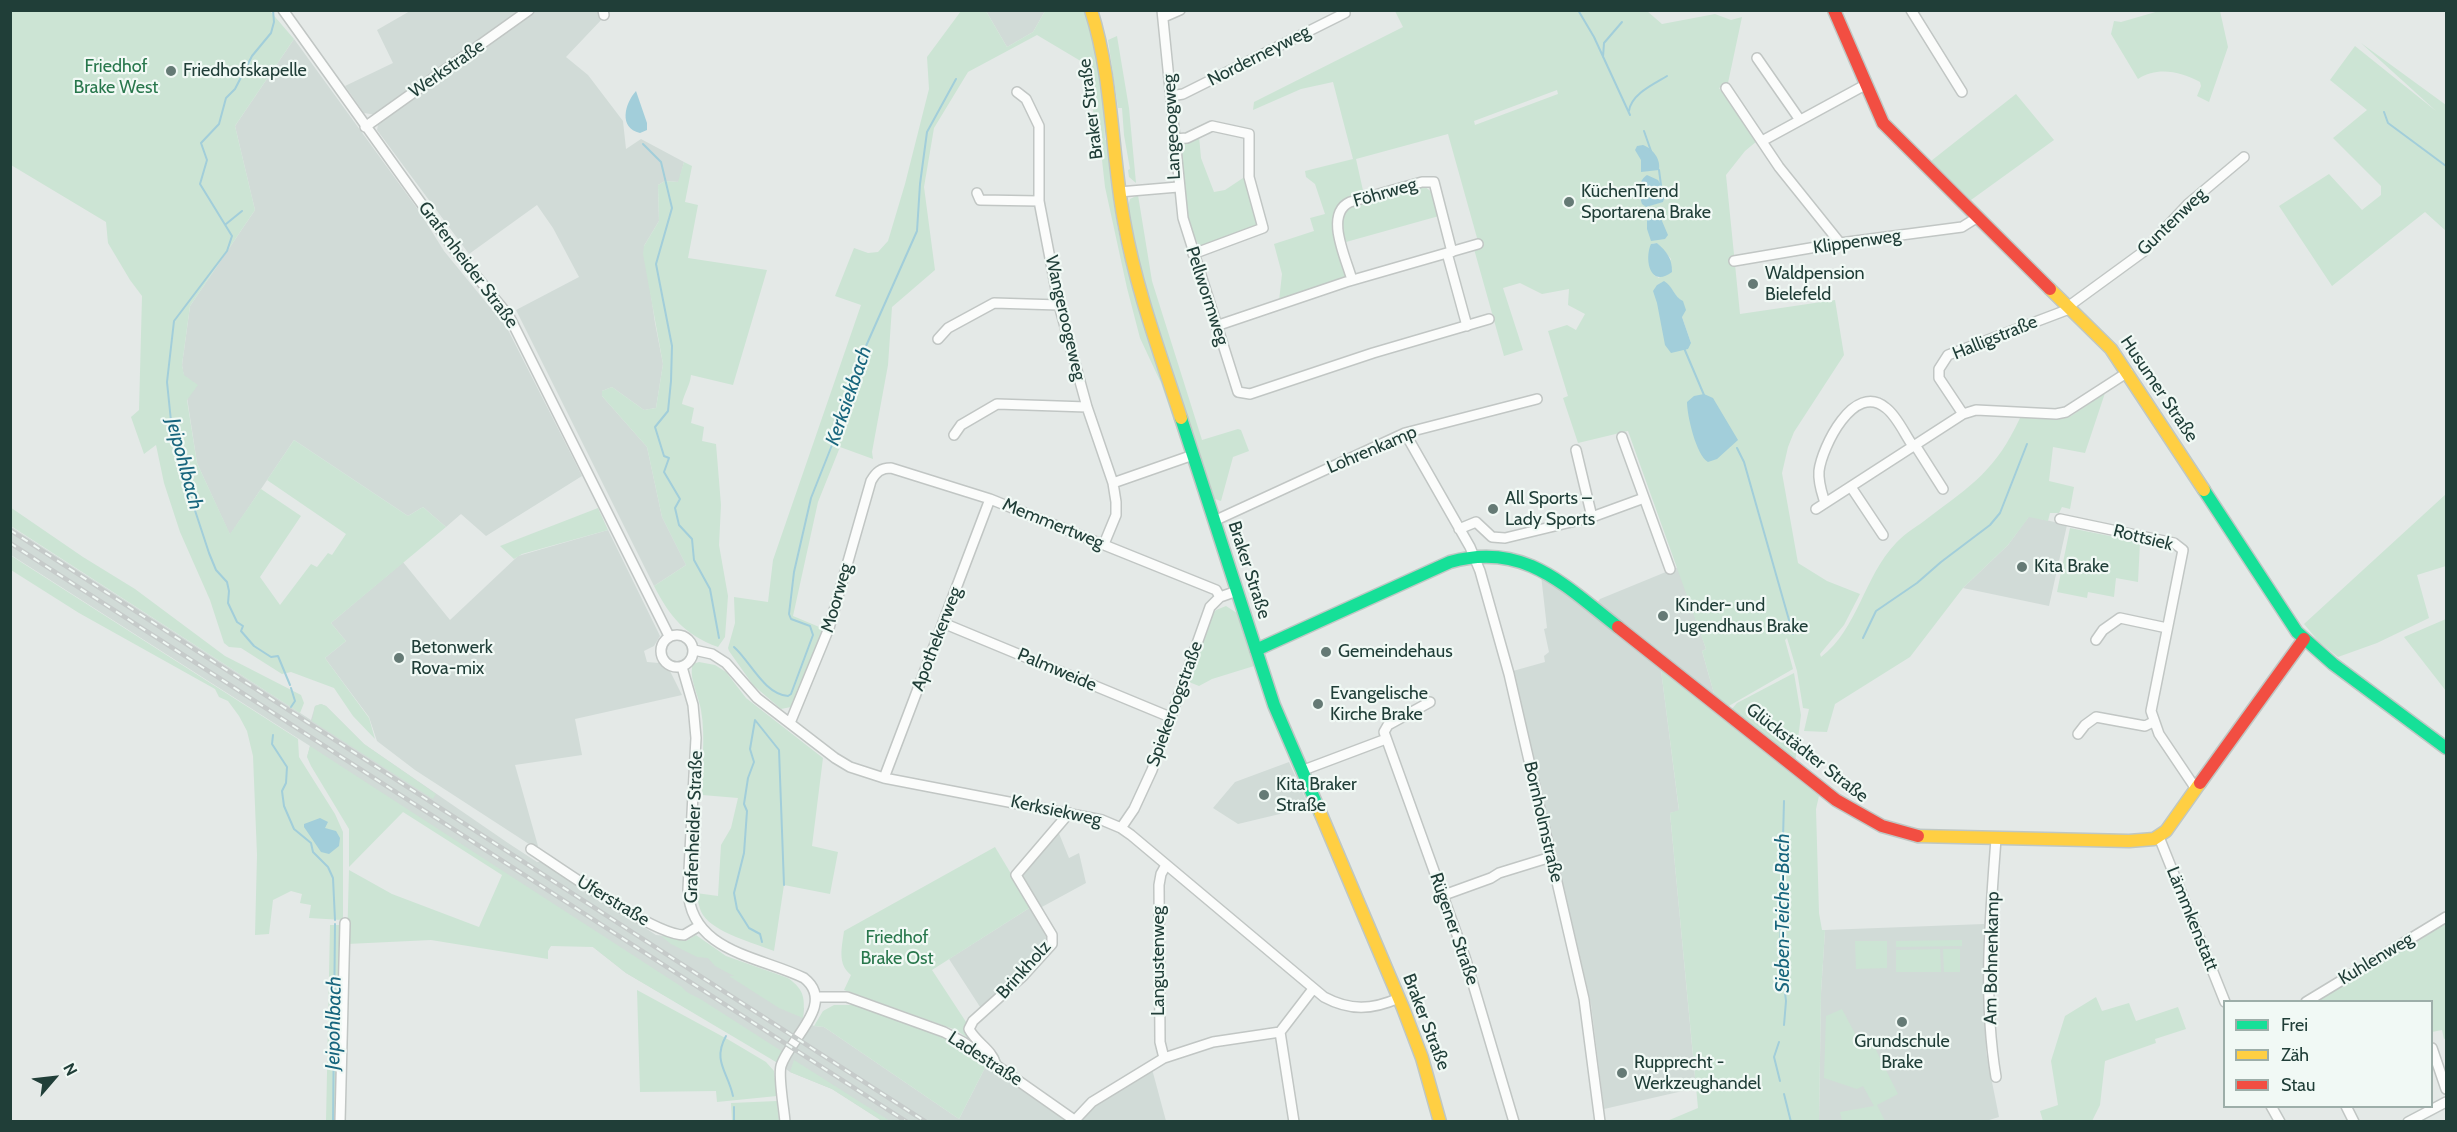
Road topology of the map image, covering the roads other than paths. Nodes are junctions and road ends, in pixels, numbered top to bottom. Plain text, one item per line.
1 (283, 10) edge
2 (529, 10) edge
3 (1091, 10) edge
4 (1180, 10) edge
5 (1834, 10) edge
6 (1911, 10) edge
7 (1346, 11) edge
8 (1163, 14) edge
9 (1757, 58) dead end
10 (1865, 85) junction
11 (1726, 88) dead end
12 (1017, 92) dead end
13 (1962, 92) dead end
14 (1171, 96) junction
15 (1800, 120) junction
16 (365, 127) junction
17 (1174, 139) junction
18 (1762, 141) junction
19 (2244, 158) dead end
20 (1178, 187) junction
21 (1119, 192) junction
22 (977, 193) dead end
23 (1039, 201) junction
24 (1978, 217) junction
25 (1840, 243) junction
26 (1478, 244) dead end
27 (1450, 252) junction
28 (1193, 254) junction
29 (1734, 261) dead end
30 (1352, 280) junction
31 (1059, 305) junction
32 (2070, 307) junction
33 (1489, 319) dead end
34 (1216, 326) junction
35 (1467, 326) junction
36 (938, 339) dead end
37 (2128, 372) junction
38 (1536, 399) dead end
39 (1087, 407) junction
40 (1963, 414) junction
41 (1405, 433) junction
42 (954, 435) dead end
43 (1622, 437) dead end
44 (1914, 446) junction
45 (1576, 450) dead end
46 (1193, 455) junction
47 (879, 471) joint
48 (1113, 483) junction
49 (1851, 487) junction
50 (1943, 489) dead end
51 (1644, 498) junction
52 (990, 499) junction
53 (1826, 503) junction
54 (1816, 509) dead end
55 (1592, 517) junction
56 (2060, 519) dead end
57 (1214, 521) junction
58 (1459, 529) junction
59 (1883, 535) dead end
60 (1104, 544) junction
61 (1474, 557) junction
62 (1670, 569) dead end
63 (1237, 591) junction
64 (1220, 597) junction
65 (943, 622) junction
66 (2167, 628) junction
67 (669, 636) junction
68 (2304, 639) junction
69 (2096, 640) dead end
70 (694, 650) junction
71 (1256, 650) junction
72 (682, 667) junction
73 (1430, 702) dead end
74 (1170, 717) junction
75 (2153, 722) junction
76 (790, 723) junction
77 (2078, 734) dead end
78 (1386, 739) junction
79 (2446, 748) edge
80 (1301, 771) junction
81 (884, 778) junction
82 (2196, 789) junction
83 (1069, 813) junction
84 (1120, 828) junction
85 (2160, 837) junction
86 (1996, 839) junction
87 (531, 849) dead end
88 (1551, 857) junction
89 (1166, 864) junction
90 (1443, 895) junction
91 (2446, 917) edge
92 (345, 922) dead end
93 (699, 926) junction
94 (1313, 989) junction
95 (816, 997) junction
96 (1399, 998) junction
97 (2224, 1000) edge
98 (2309, 1000) edge
99 (1280, 1032) junction
100 (2433, 1051) edge
101 (1164, 1058) junction
102 (996, 1065) junction
103 (1996, 1077) dead end
104 (2446, 1089) edge
105 (2446, 1102) edge
106 (2272, 1108) edge
107 (2347, 1108) edge
108 (1076, 1121) edge
109 (340, 1122) edge
110 (785, 1122) edge
111 (1294, 1122) edge
112 (1440, 1122) edge
113 (1514, 1122) edge
114 (1600, 1122) edge
115 (2280, 1122) edge
116 (2354, 1122) edge
117 (2408, 1122) edge

1 - 16 street, Grafenheider Straße
2 - 16 street, Werkstraße
3 - 21 street, Braker Straße
4 - 8 street
5 - 10 street, Husumer Straße
6 - 13 street
7 - 14 street, Norderneyweg
8 - 14 street, Langeoogweg
9 - 15 street
10 - 15 street
10 - 24 street, Husumer Straße
11 - 18 street
12 - 23 street, Wangeroogeweg
14 - 17 street, Langeoogweg
15 - 18 street
16 - 67 street, Grafenheider Straße
17 - 20 street, Langeoogweg
17 - 28 street
18 - 25 street
19 - 32 street, Guntenweg
20 - 21 street, Langeoogweg
20 - 28 street, Pellwormweg
21 - 46 street, Braker Straße
22 - 23 street
23 - 31 street, Wangeroogeweg
24 - 25 street, Klippenweg
24 - 32 street, Husumer Straße
25 - 29 street, Klippenweg
26 - 27 street
27 - 30 street
27 - 30 street, Föhrweg
27 - 35 street, Föhrweg
28 - 34 street, Pellwormweg
30 - 34 street
31 - 36 street
31 - 39 street, Wangeroogeweg
32 - 37 street, Husumer Straße
32 - 40 street, Halligstraße
33 - 35 street
34 - 35 street, Pellwormweg
37 - 40 street
37 - 68 street, Husumer Straße
38 - 41 street, Lohrenkamp
39 - 42 street
39 - 48 street, Wangeroogeweg
40 - 44 street
41 - 57 street, Lohrenkamp
41 - 58 street, Bornholmstraße
43 - 51 street
44 - 49 street
44 - 50 street
44 - 53 street
45 - 55 street
46 - 48 street
46 - 57 street, Braker Straße
47 - 52 street, Memmertweg
47 - 76 street, Moorweg
48 - 60 street, Wangeroogeweg
49 - 53 street
49 - 59 street
51 - 55 street
51 - 62 street
52 - 60 street, Memmertweg
52 - 65 street, Apothekerweg
53 - 54 street
55 - 58 street
56 - 66 street, Rottsiek
57 - 63 street, Braker Straße
58 - 61 street, Bornholmstraße
60 - 64 street, Memmertweg
61 - 71 street, Glückstädter Straße
61 - 86 street, Glückstädter Straße
61 - 88 street, Bornholmstraße
63 - 64 street
63 - 71 street, Braker Straße
64 - 74 street, Spiekeroogstraße
65 - 74 street, Palmweide
65 - 81 street, Apothekerweg
66 - 69 street
66 - 75 street, Rottsiek
67 - 70 street
67 - 72 street
68 - 79 street, Husumer Straße
68 - 82 street
70 - 72 street
70 - 76 street, Kerksiekweg
71 - 80 street, Braker Straße
72 - 93 street, Grafenheider Straße
73 - 78 street
74 - 84 street, Spiekeroogstraße
75 - 77 street
75 - 82 street
76 - 81 street, Kerksiekweg
78 - 80 street
78 - 90 street, Rügener Straße
80 - 96 street, Braker Straße
81 - 83 street, Kerksiekweg
82 - 85 street
83 - 84 street, Kerksiekweg
83 - 102 street, Brinkholz
84 - 89 street, Kerksiekweg
85 - 86 street, Glückstädter Straße
85 - 97 street, Lämmkenstatt
86 - 103 street, Am Bohnenkamp
87 - 93 street, Uferstraße
88 - 90 street
88 - 114 street, Bornholmstraße
89 - 94 street, Kerksiekweg
89 - 101 street, Langustenweg
90 - 113 street, Rügener Straße
91 - 98 street, Kuhlenweg
92 - 109 street
93 - 95 street, Grafenheider Straße
94 - 96 street, Kerksiekweg
94 - 99 street
95 - 102 street, Ladestraße
95 - 110 street
96 - 112 street, Braker Straße
99 - 101 street
99 - 111 street
100 - 104 street
101 - 108 street
102 - 108 street, Ladestraße
105 - 117 street
106 - 115 street
107 - 116 street

